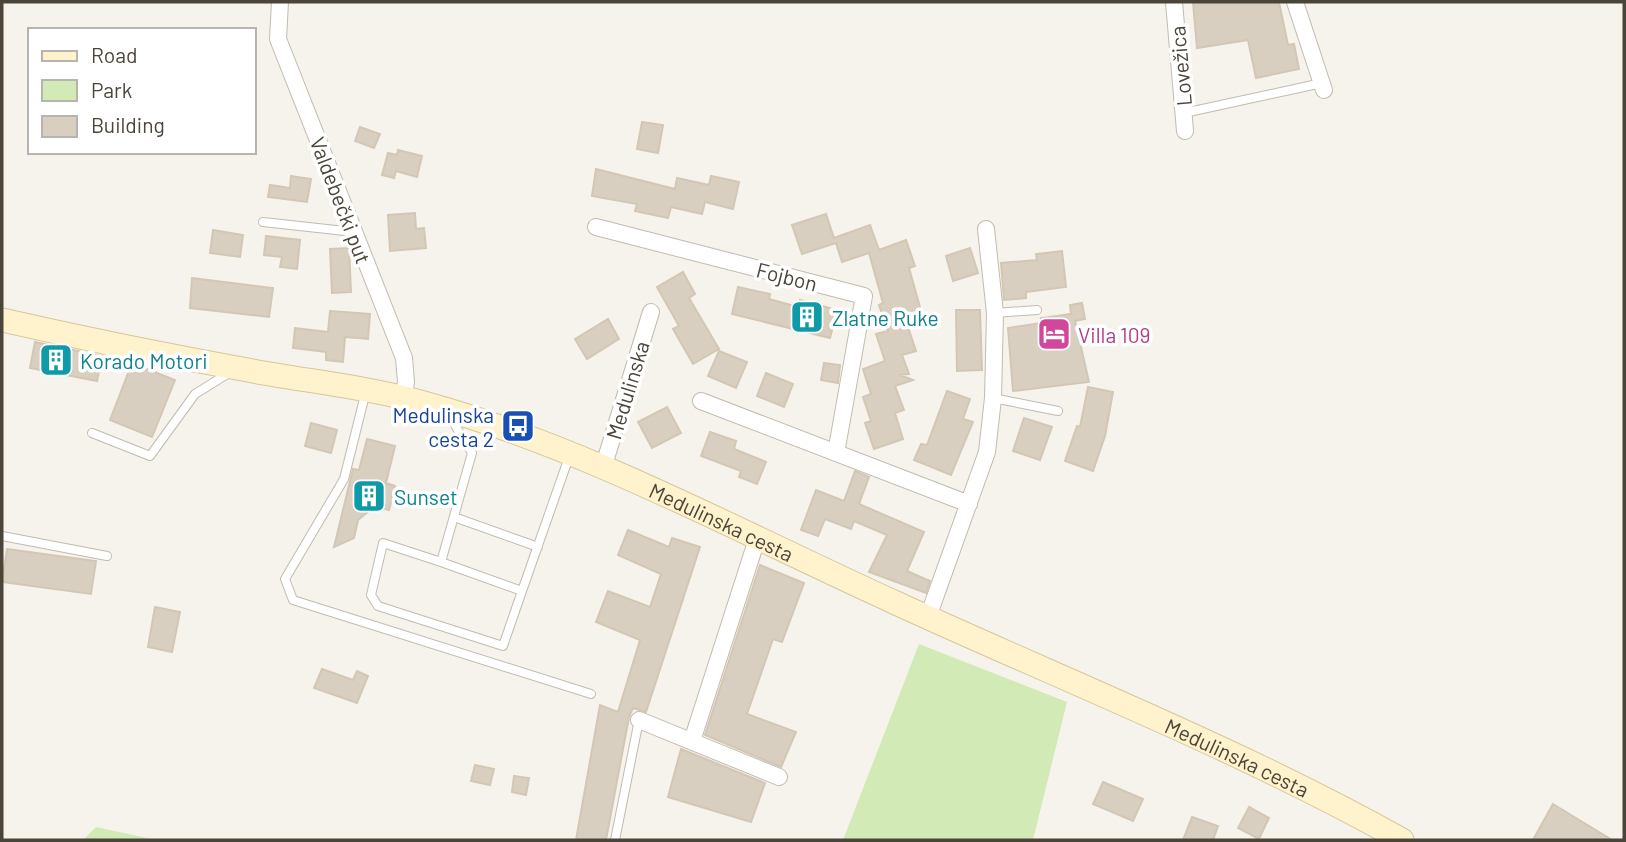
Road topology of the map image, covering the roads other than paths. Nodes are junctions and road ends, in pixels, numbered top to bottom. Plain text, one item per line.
1 (280, 2) edge
2 (1174, 2) edge
3 (1295, 2) edge
4 (1323, 86) joint
5 (1184, 113) junction
6 (1185, 131) dead end
7 (263, 222) dead end
8 (596, 227) dead end
9 (986, 229) dead end
10 (354, 232) junction
11 (1037, 310) dead end
12 (651, 312) dead end
13 (995, 313) junction
14 (2, 320) edge
15 (236, 368) junction
16 (366, 391) junction
17 (403, 398) junction
18 (993, 398) junction
19 (701, 401) dead end
20 (445, 409) junction
21 (1058, 411) dead end
22 (92, 433) dead end
23 (836, 453) junction
24 (570, 455) junction
25 (603, 468) junction
26 (969, 504) junction
27 (454, 517) junction
28 (2, 536) edge
29 (757, 539) junction
30 (538, 547) junction
31 (107, 556) dead end
32 (441, 562) junction
33 (522, 591) junction
34 (928, 617) junction
35 (591, 694) dead end
36 (639, 720) joint
37 (692, 741) junction
38 (779, 776) dead end
39 (615, 840) edge
40 (1402, 840) edge

1 - 10 street, Valdebečki put
2 - 5 street, Lovežica
3 - 4 street
4 - 5 lane
5 - 6 street, Lovežica
7 - 10 lane
8 - 23 street, Fojbon
9 - 13 street
10 - 17 street, Valdebečki put
11 - 13 lane
12 - 25 street, Medulinska
13 - 18 street
14 - 15 main road, Medulinska cesta
15 - 16 main road, Medulinska cesta
15 - 22 lane
16 - 17 main road, Medulinska cesta
16 - 35 lane
17 - 20 main road, Medulinska cesta
18 - 21 lane
18 - 26 street
19 - 23 street
20 - 24 main road, Medulinska cesta
20 - 27 lane
23 - 26 street
24 - 25 main road, Medulinska cesta
24 - 30 lane
25 - 29 main road, Medulinska cesta
26 - 34 street
27 - 30 lane
27 - 32 lane
28 - 31 lane
29 - 34 main road, Medulinska cesta
29 - 37 street
30 - 33 lane
32 - 33 lane
32 - 33 lane
34 - 40 main road, Medulinska cesta
36 - 37 street
36 - 39 lane
37 - 38 street

